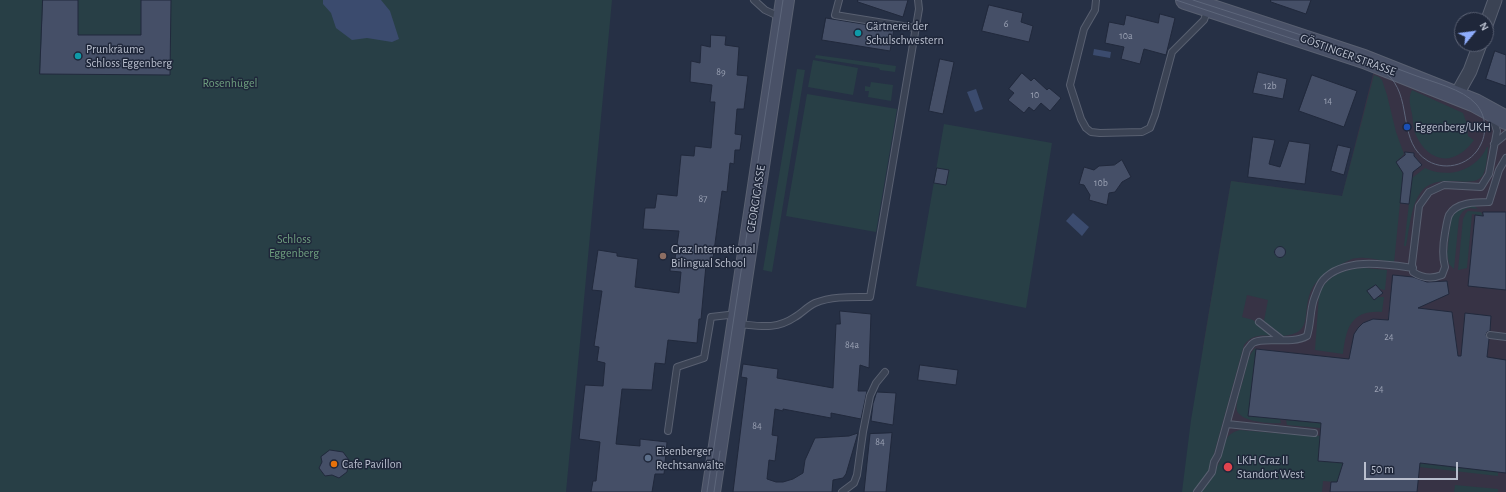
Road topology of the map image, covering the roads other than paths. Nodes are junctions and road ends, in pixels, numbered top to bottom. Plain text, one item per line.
1 (754, 0) edge
2 (785, 0) edge
3 (839, 0) edge
4 (918, 0) edge
5 (1096, 0) edge
6 (1185, 0) edge
7 (1495, 0) edge
8 (1208, 8) junction
9 (1491, 12) edge
10 (784, 18) junction
11 (915, 28) junction
12 (1477, 52) edge
13 (1456, 96) junction
14 (1490, 111) junction
15 (1506, 120) edge
16 (1506, 134) edge
17 (1494, 144) junction
18 (1506, 158) edge
19 (1413, 268) junction
20 (738, 319) junction
21 (1259, 322) dead end
22 (1490, 335) dead end
23 (1506, 337) edge
24 (1282, 340) junction
25 (885, 372) dead end
26 (1227, 424) junction
27 (668, 431) dead end
28 (1314, 433) dead end
29 (711, 492) edge
30 (842, 492) edge
31 (1197, 492) edge

1 - 10 lane
2 - 10 main road, GEORGIGASSE
3 - 11 lane
4 - 11 lane
5 - 8 lane
6 - 8 main road, GÖSTINGER STRASSE
7 - 9 street
8 - 13 main road, GÖSTINGER STRASSE
10 - 20 main road, GEORGIGASSE
11 - 20 lane
12 - 13 street
13 - 14 main road, GÖSTINGER STRASSE
14 - 15 main road, GÖSTINGER STRASSE
14 - 17 lane
16 - 17 lane
17 - 19 lane
18 - 19 lane
19 - 24 lane
20 - 27 lane
20 - 29 main road, GEORGIGASSE
21 - 24 lane
22 - 23 lane
24 - 26 lane
25 - 30 lane
26 - 28 lane
26 - 31 lane

